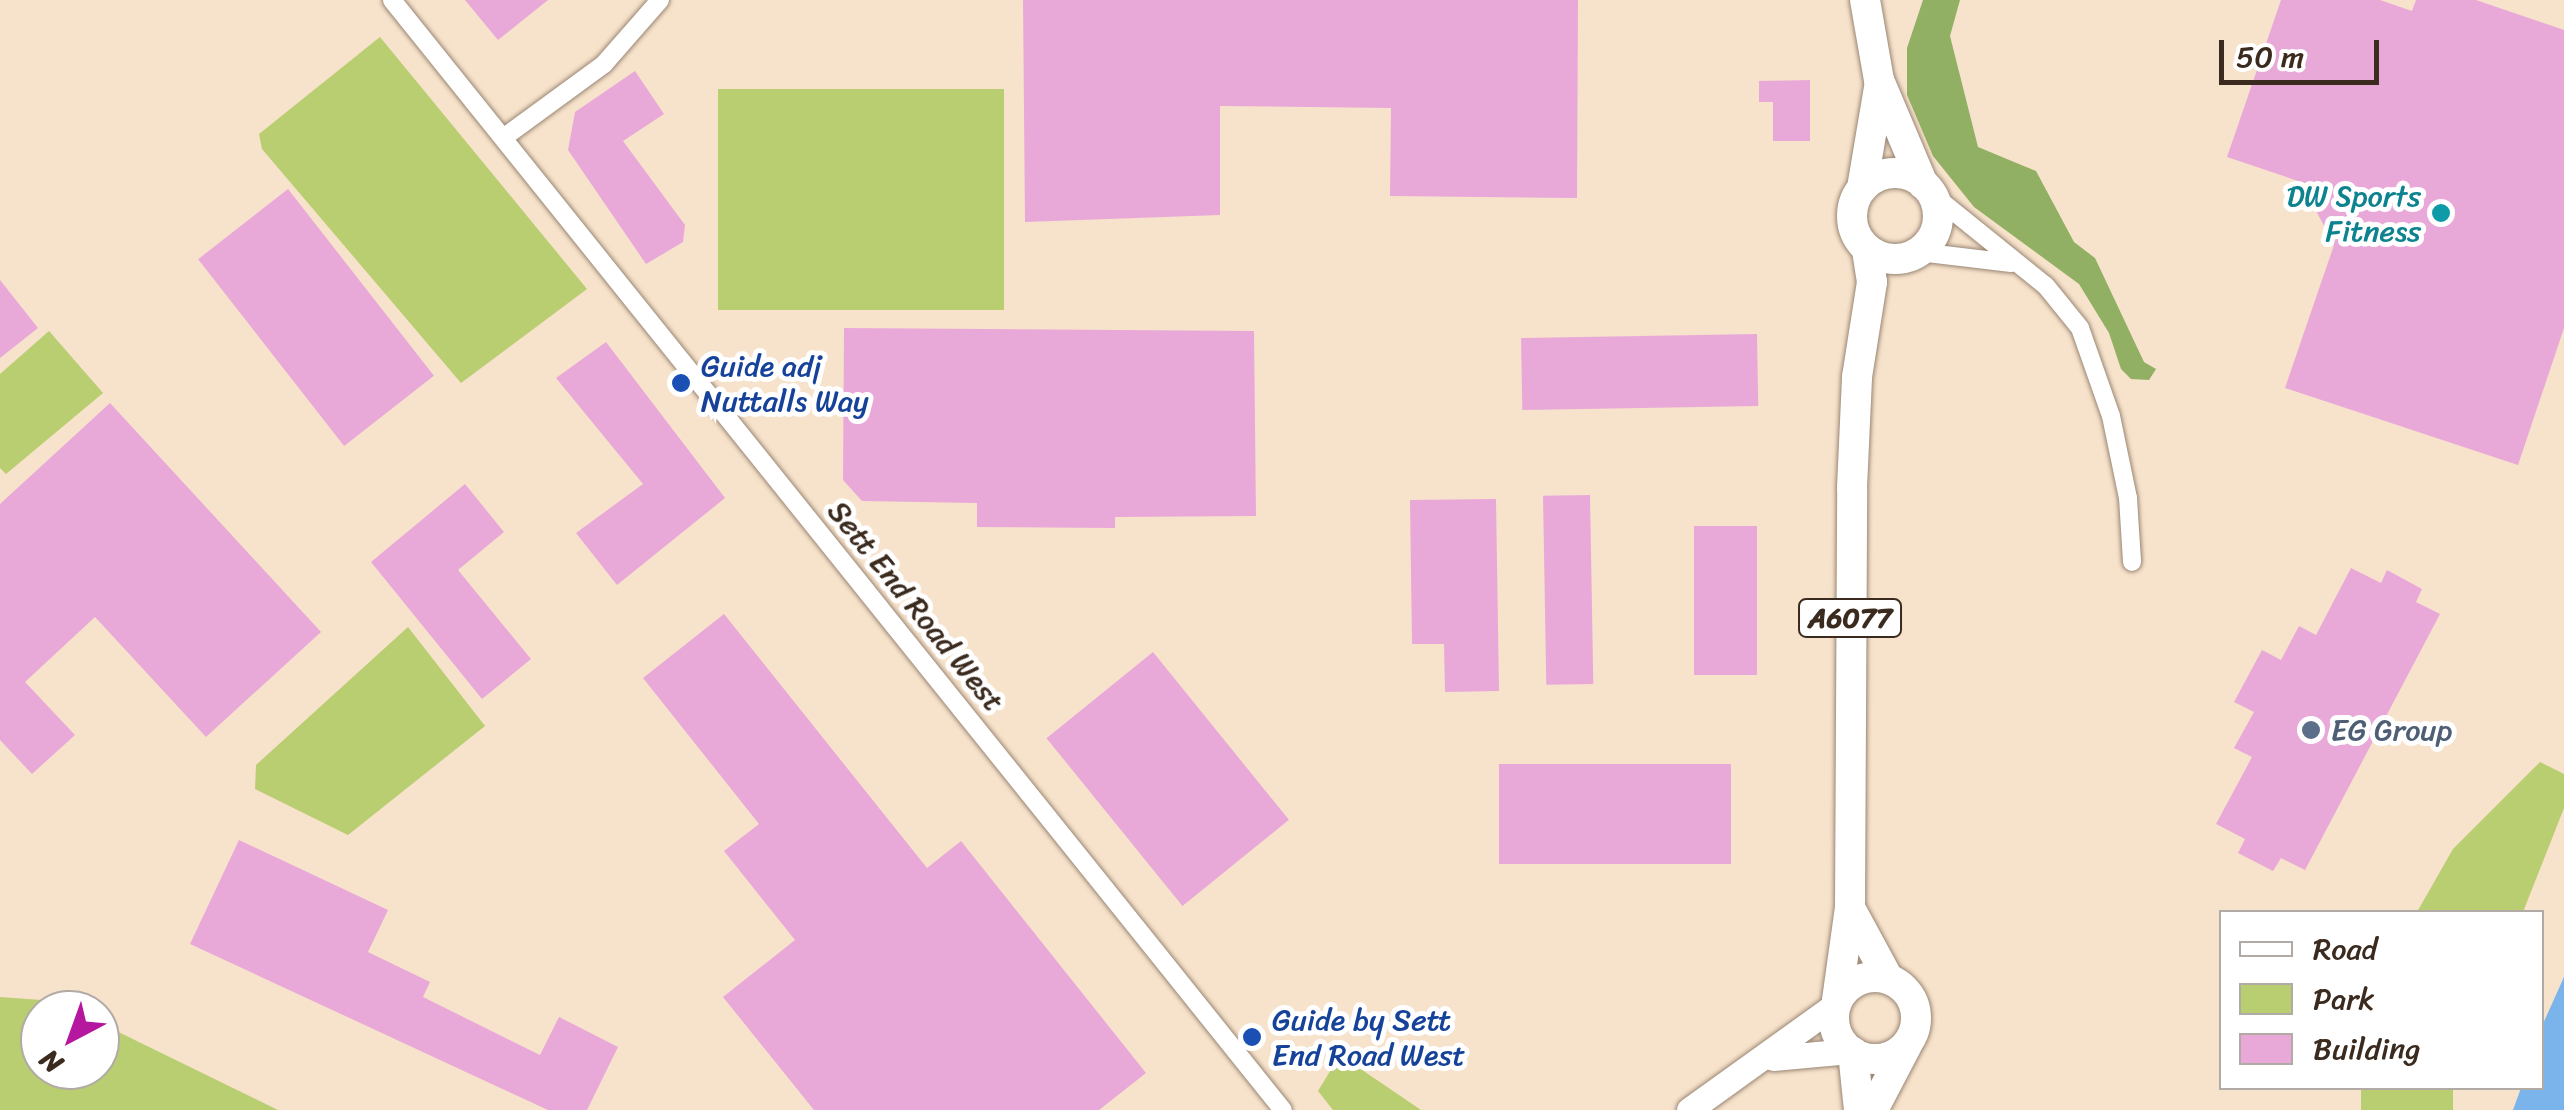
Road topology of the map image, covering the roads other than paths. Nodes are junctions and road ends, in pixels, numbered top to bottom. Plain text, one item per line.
1 (392, 0) edge
2 (660, 0) edge
3 (1865, 0) edge
4 (1879, 80) junction
5 (503, 138) junction
6 (1862, 188) junction
7 (1928, 189) junction
8 (1867, 248) junction
9 (1918, 252) junction
10 (2011, 263) junction
11 (1866, 329) junction
12 (2132, 562) dead end
13 (1850, 908) junction
14 (1888, 978) junction
15 (1836, 1003) junction
16 (1908, 1042) junction
17 (1851, 1052) junction
18 (1764, 1060) junction
19 (1283, 1110) edge
20 (1689, 1110) edge
21 (1859, 1110) edge
22 (1873, 1110) edge

1 - 5 street, Sett End Road West
2 - 5 street
3 - 4 highway, A6077
4 - 6 highway, A6077
4 - 7 highway, A6077
5 - 19 street, Sett End Road West
6 - 7 highway
6 - 8 highway, A6077
7 - 9 highway, A6077
7 - 10 street
8 - 9 highway
8 - 11 highway, A6077
9 - 10 street
9 - 11 highway, A6077
10 - 12 street
11 - 13 highway, A6077
13 - 14 highway, A6077
13 - 15 highway, A6077
14 - 15 highway
14 - 16 highway, A6077
15 - 17 highway, A6077
15 - 18 main road
16 - 17 highway
16 - 22 highway, A6077
17 - 18 main road
17 - 21 highway, A6077
18 - 20 main road

